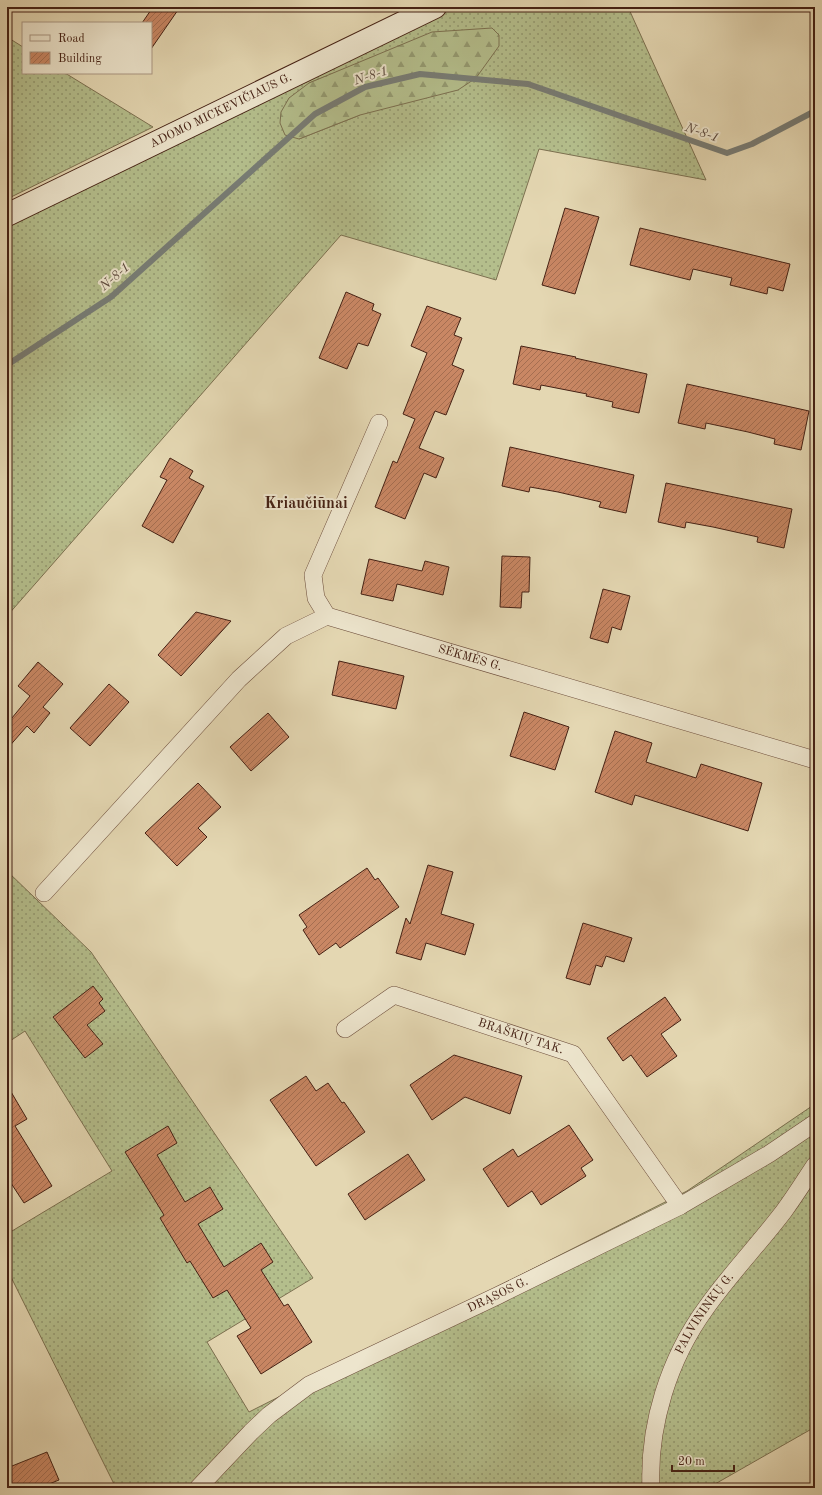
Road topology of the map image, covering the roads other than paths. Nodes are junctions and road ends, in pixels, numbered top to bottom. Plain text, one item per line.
1 (435, 7) edge
2 (7, 215) edge
3 (379, 422) dead end
4 (327, 616) junction
5 (815, 760) edge
6 (44, 893) dead end
7 (345, 1029) dead end
8 (815, 1123) edge
9 (815, 1165) edge
10 (680, 1206) junction
11 (198, 1488) edge
12 (651, 1488) edge

1 - 2 main road, ADOMO MICKEVIČIAUS G.
3 - 4 street
4 - 5 street, SĖKMĖS G.
4 - 6 street
7 - 10 street, BRAŠKIŲ TAK.
8 - 10 street, DRĄSOS G.
9 - 12 street, PALVININKŲ G.
10 - 11 street, DRĄSOS G.

